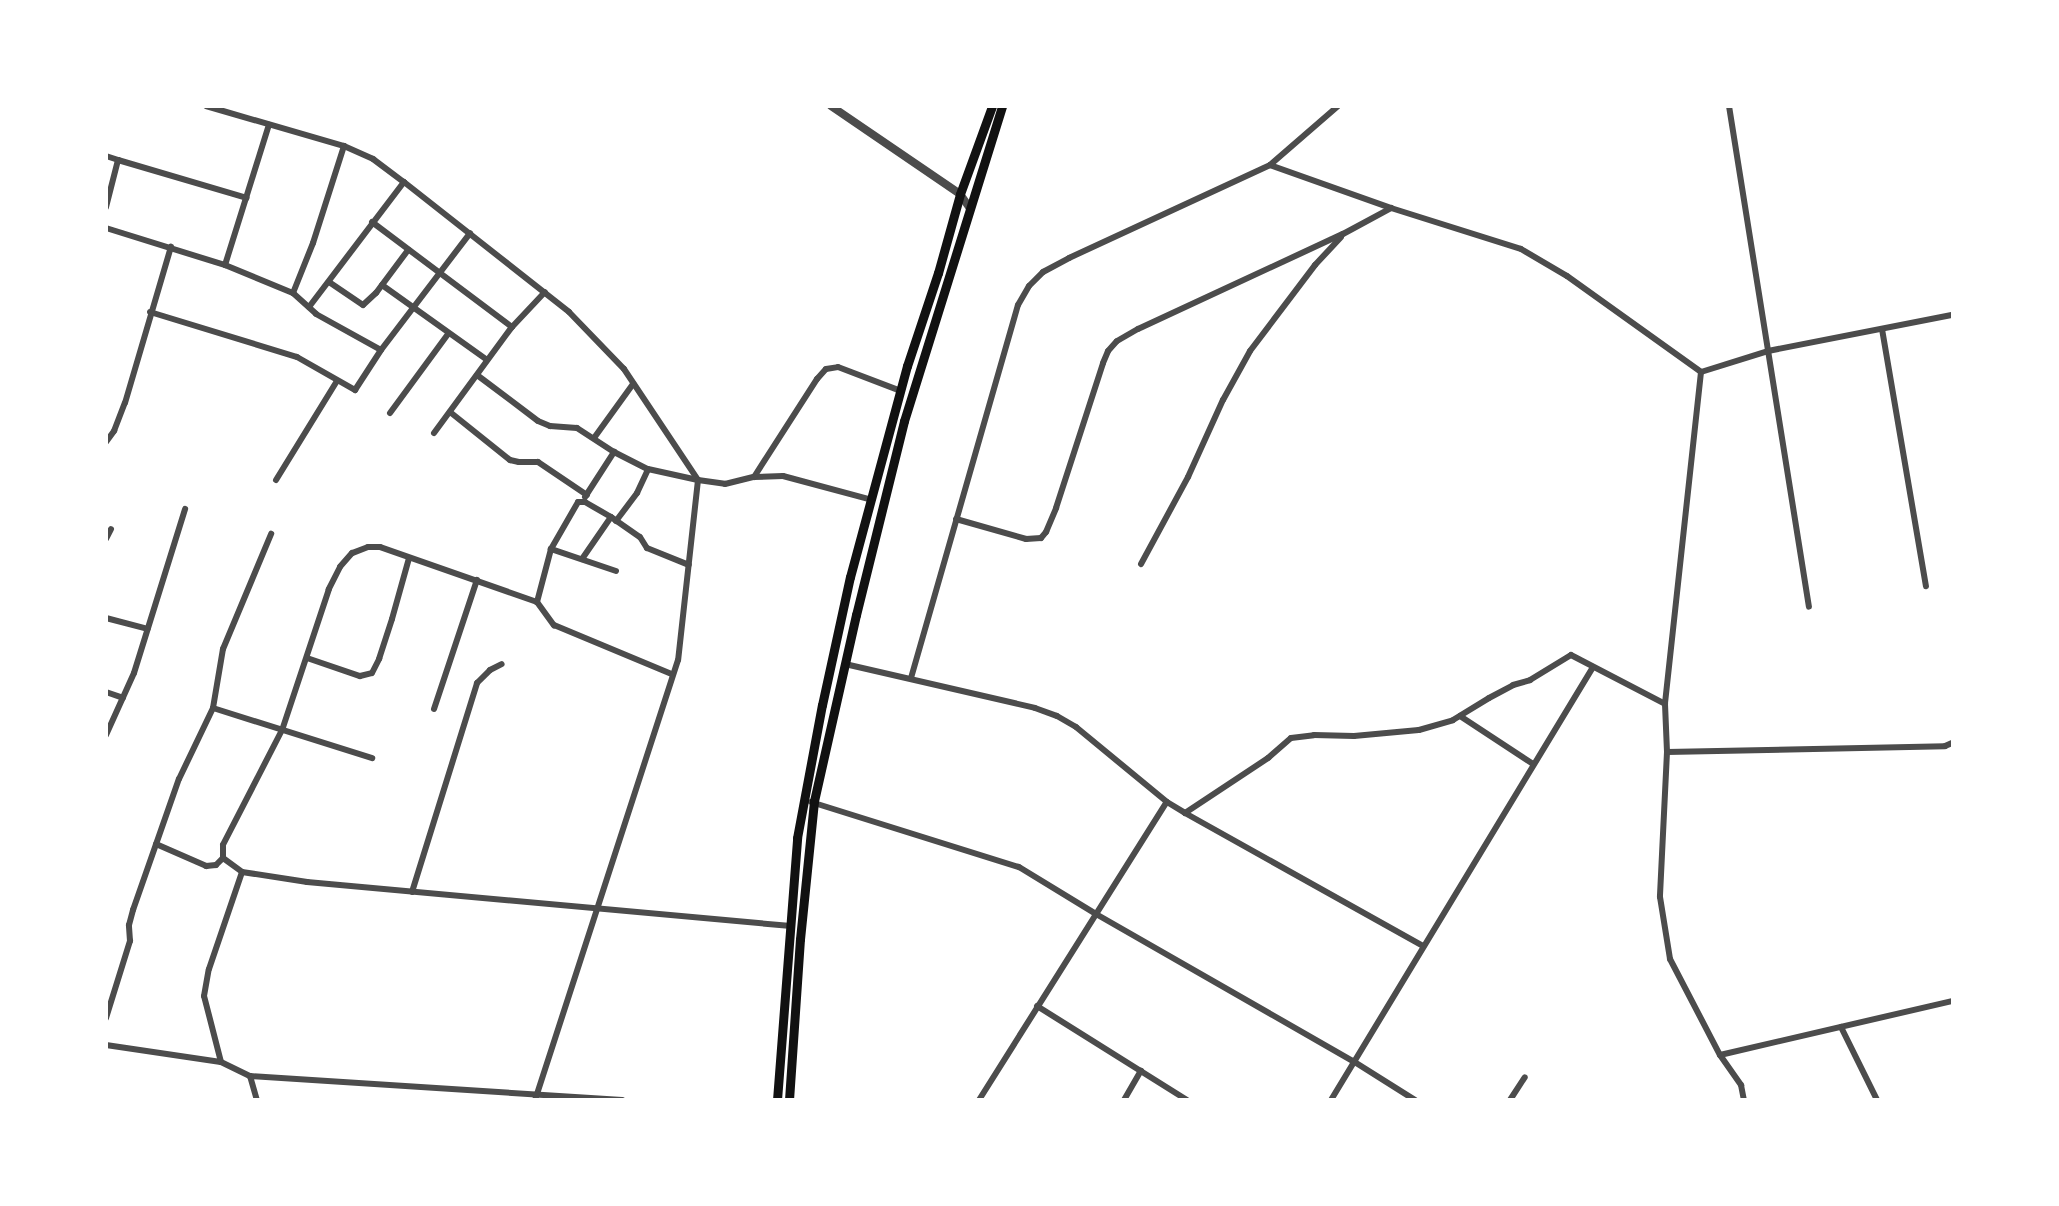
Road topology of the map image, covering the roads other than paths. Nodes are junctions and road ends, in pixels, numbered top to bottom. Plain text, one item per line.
1 (206, 106) edge
2 (831, 106) edge
3 (992, 106) edge
4 (1002, 106) edge
5 (1338, 106) edge
6 (1729, 106) edge
7 (268, 125) junction
8 (344, 146) junction
9 (106, 156) edge
10 (118, 160) junction
11 (1270, 165) junction
12 (404, 182) junction
13 (960, 194) junction
14 (247, 198) junction
15 (106, 207) edge
16 (969, 207) junction
17 (1391, 208) junction
18 (372, 222) junction
19 (106, 228) edge
20 (470, 233) junction
21 (1343, 234) junction
22 (171, 247) junction
23 (408, 250) junction
24 (225, 265) junction
25 (441, 274) junction
26 (328, 282) junction
27 (382, 285) junction
28 (546, 292) junction
29 (293, 293) junction
30 (309, 307) junction
31 (414, 308) junction
32 (150, 312) junction
33 (1953, 315) edge
34 (512, 327) junction
35 (1882, 329) junction
36 (448, 334) junction
37 (381, 350) junction
38 (1768, 351) junction
39 (487, 360) junction
40 (1701, 372) junction
41 (477, 375) junction
42 (337, 381) junction
43 (633, 384) junction
44 (901, 391) junction
45 (450, 412) junction
46 (390, 413) dead end
47 (434, 433) dead end
48 (594, 438) junction
49 (106, 442) edge
50 (614, 452) junction
51 (648, 469) junction
52 (754, 477) junction
53 (276, 480) dead end
54 (698, 480) junction
55 (587, 495) junction
56 (872, 500) junction
57 (581, 501) junction
58 (185, 509) dead end
59 (614, 519) junction
60 (956, 519) junction
61 (111, 530) dead end
62 (271, 534) dead end
63 (106, 539) edge
64 (551, 549) junction
65 (409, 558) junction
66 (582, 559) junction
67 (1141, 564) dead end
68 (689, 565) junction
69 (616, 571) dead end
70 (477, 580) junction
71 (1926, 586) dead end
72 (537, 602) junction
73 (1809, 607) dead end
74 (106, 618) edge
75 (148, 629) junction
76 (307, 658) junction
77 (502, 664) dead end
78 (845, 664) junction
79 (1593, 668) junction
80 (672, 674) junction
81 (911, 678) junction
82 (106, 692) edge
83 (123, 698) junction
84 (1665, 704) junction
85 (213, 708) junction
86 (434, 709) dead end
87 (1460, 716) junction
88 (282, 729) junction
89 (106, 735) edge
90 (1953, 743) edge
91 (1667, 752) junction
92 (372, 758) dead end
93 (1533, 764) junction
94 (814, 801) junction
95 (1167, 802) junction
96 (802, 803) junction
97 (1185, 813) junction
98 (156, 844) junction
99 (223, 858) junction
100 (242, 872) junction
101 (412, 892) junction
102 (597, 909) junction
103 (1096, 914) junction
104 (791, 926) junction
105 (1423, 946) junction
106 (1953, 1001) edge
107 (1036, 1006) junction
108 (106, 1018) edge
109 (1841, 1027) junction
110 (106, 1046) edge
111 (1720, 1055) junction
112 (1353, 1060) junction
113 (221, 1062) junction
114 (1141, 1071) junction
115 (250, 1076) junction
116 (1525, 1077) dead end
117 (536, 1097) edge
118 (257, 1100) edge
119 (622, 1100) edge
120 (777, 1100) edge
121 (789, 1100) edge
122 (979, 1100) edge
123 (1124, 1100) edge
124 (1187, 1100) edge
125 (1331, 1100) edge
126 (1415, 1100) edge
127 (1510, 1100) edge
128 (1744, 1100) edge
129 (1877, 1100) edge

1 - 7 street
2 - 13 street
3 - 13 main road
4 - 16 main road
5 - 11 street
6 - 38 street
7 - 8 street
7 - 14 street
8 - 12 street
8 - 29 street
9 - 10 street
10 - 14 street
10 - 15 street
11 - 17 street
11 - 60 street
12 - 18 street
12 - 20 street
13 - 16 street
13 - 44 main road
14 - 24 street
16 - 78 main road
17 - 21 street
17 - 40 street
18 - 23 street
18 - 26 street
19 - 22 street
20 - 25 street
20 - 28 street
21 - 60 street
21 - 67 street
22 - 24 street
22 - 32 street
23 - 25 street
23 - 27 street
24 - 29 street
25 - 31 street
25 - 34 street
26 - 27 street
26 - 30 street
27 - 31 street
28 - 34 street
28 - 43 street
29 - 30 street
30 - 37 street
31 - 36 street
31 - 37 street
32 - 42 street
32 - 49 street
33 - 35 street
34 - 39 street
35 - 38 street
35 - 71 street
36 - 39 street
36 - 46 street
37 - 42 street
38 - 40 street
38 - 73 street
39 - 41 street
40 - 84 street
41 - 45 street
41 - 48 street
42 - 53 street
43 - 48 street
43 - 54 street
44 - 52 street
44 - 56 main road
45 - 47 street
45 - 55 street
48 - 50 street
50 - 51 street
50 - 55 street
51 - 54 street
51 - 59 street
52 - 54 street
52 - 56 street
54 - 68 street
55 - 57 street
56 - 96 main road
57 - 59 street
57 - 64 street
58 - 75 street
59 - 66 street
59 - 68 street
60 - 81 street
61 - 63 street
62 - 85 street
64 - 66 street
64 - 72 street
65 - 70 street
65 - 76 street
65 - 76 street
66 - 69 street
68 - 80 street
70 - 72 street
70 - 86 street
72 - 80 street
74 - 75 street
75 - 83 street
76 - 88 street
77 - 101 street
78 - 81 street
78 - 94 main road
79 - 84 street
79 - 87 street
79 - 93 street
80 - 102 street
81 - 95 street
82 - 83 street
83 - 89 street
84 - 91 street
85 - 88 street
85 - 98 street
87 - 93 street
87 - 97 street
88 - 92 street
88 - 99 street
90 - 91 street
91 - 111 street
93 - 105 street
94 - 96 street
94 - 103 street
94 - 121 main road
95 - 97 street
95 - 103 street
96 - 104 main road
97 - 105 street
98 - 99 street
98 - 108 street
99 - 100 street
100 - 101 street
100 - 113 street
101 - 102 street
102 - 104 street
102 - 117 street
103 - 107 street
103 - 112 street
104 - 120 main road
105 - 112 street
106 - 109 street
107 - 114 street
107 - 122 street
109 - 111 street
109 - 129 street
110 - 113 street
111 - 128 street
112 - 125 street
112 - 126 street
113 - 115 street
114 - 123 street
114 - 124 street
115 - 117 street
115 - 118 street
116 - 127 street
117 - 119 street

